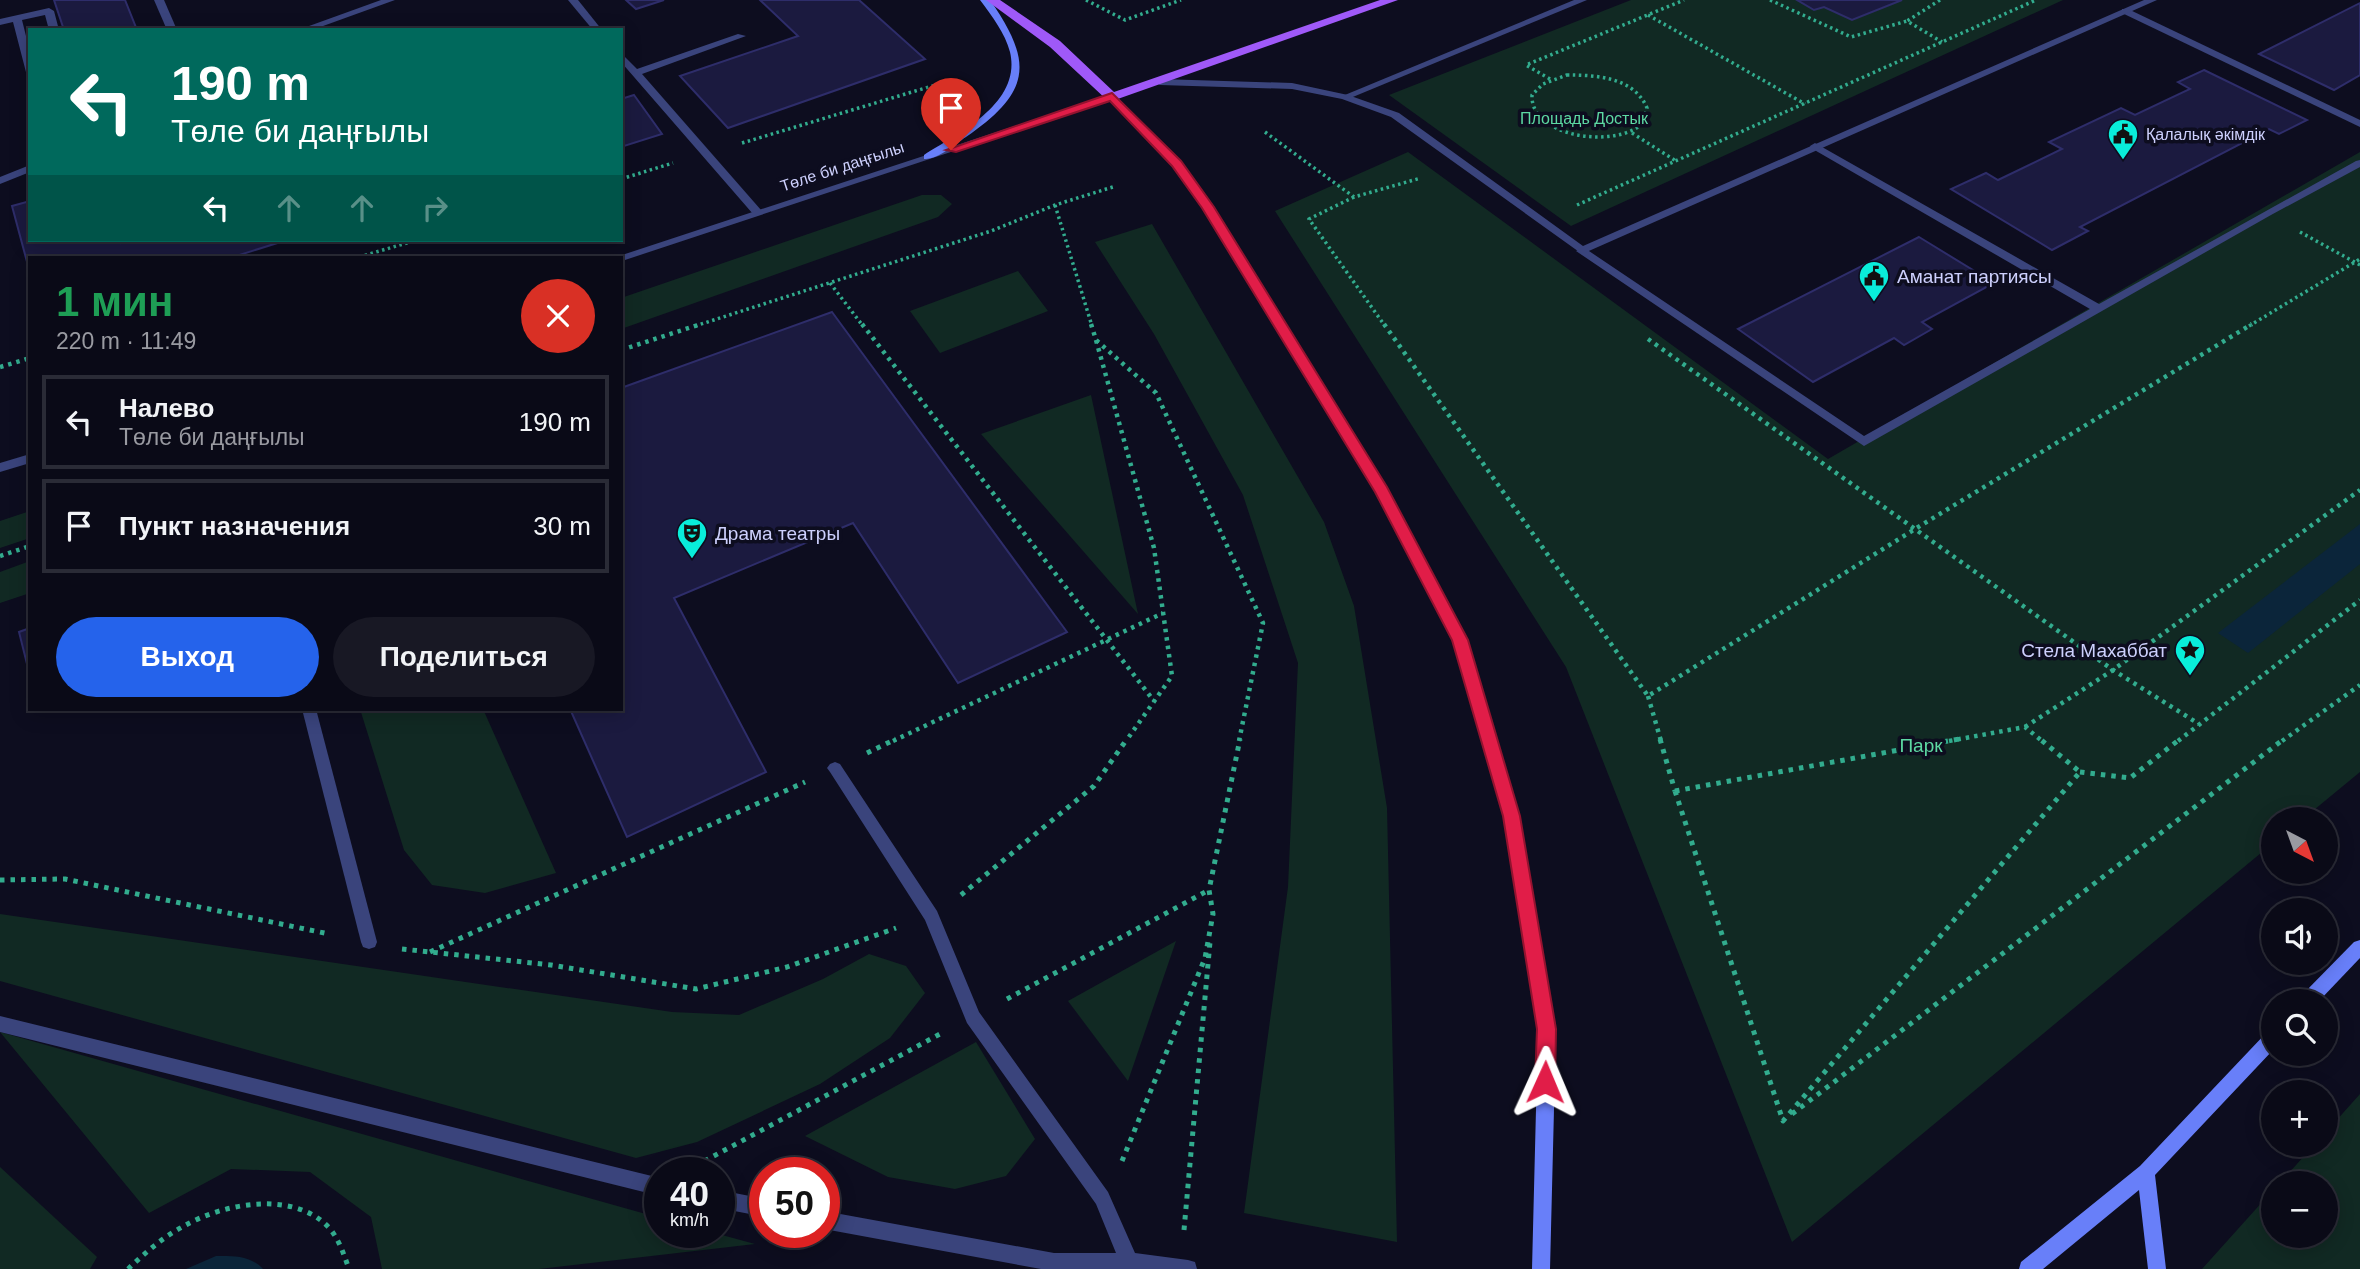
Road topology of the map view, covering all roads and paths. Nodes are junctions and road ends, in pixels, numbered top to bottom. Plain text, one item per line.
1 (159, 0) edge
2 (390, 0) edge
3 (573, 0) edge
4 (985, 0) edge
5 (992, 0) edge
6 (1086, 0) edge
7 (1181, 0) edge
8 (1392, 0) edge
9 (1582, 0) edge
10 (1684, 0) edge
11 (1770, 0) edge
12 (1940, 0) edge
13 (2036, 0) edge
14 (2152, 0) edge
15 (2125, 11) junction
16 (1648, 15) junction
17 (17, 18) junction
18 (1907, 21) junction
19 (0, 22) edge
20 (54, 28) edge
21 (171, 28) edge
22 (308, 28) edge
23 (596, 28) edge
24 (741, 36) dead end
25 (1943, 42) junction
26 (623, 58) edge
27 (28, 65) edge
28 (635, 73) junction
29 (1550, 79) junction
30 (952, 80) dead end
31 (1160, 82) junction
32 (1112, 97) junction
33 (1345, 97) junction
34 (1806, 104) junction
35 (2360, 124) edge
36 (1265, 132) dead end
37 (1632, 133) junction
38 (740, 143) dead end
39 (1815, 146) junction
40 (928, 158) junction
41 (1676, 161) junction
42 (674, 163) dead end
43 (2360, 163) edge
44 (28, 169) edge
45 (623, 178) edge
46 (0, 181) edge
47 (1431, 185) dead end
48 (1116, 186) dead end
49 (1354, 197) junction
50 (1055, 205) junction
51 (1571, 208) dead end
52 (757, 212) junction
53 (2267, 213) junction
54 (410, 242) edge
55 (1582, 251) junction
56 (362, 256) edge
57 (623, 257) edge
58 (2360, 259) edge
59 (2354, 262) junction
60 (2360, 265) edge
61 (830, 283) junction
62 (2099, 309) junction
63 (1646, 338) dead end
64 (1096, 340) junction
65 (623, 349) edge
66 (28, 359) edge
67 (0, 367) edge
68 (28, 459) edge
69 (0, 468) edge
70 (2360, 490) edge
71 (1915, 529) junction
72 (28, 547) edge
73 (0, 556) edge
74 (2360, 600) edge
75 (1163, 613) junction
76 (1107, 640) junction
77 (2113, 670) junction
78 (2360, 685) edge
79 (1648, 696) junction
80 (1154, 701) junction
81 (310, 711) edge
82 (2199, 724) junction
83 (2025, 727) junction
84 (835, 768) junction
85 (2080, 772) junction
86 (1675, 791) junction
87 (0, 880) edge
88 (1213, 914) junction
89 (930, 916) junction
90 (369, 943) junction
91 (2360, 947) edge
92 (430, 952) junction
93 (2320, 989) edge
94 (0, 1024) edge
95 (2261, 1051) edge
96 (1783, 1121) junction
97 (2146, 1172) junction
98 (644, 1183) edge
99 (1101, 1198) junction
100 (840, 1223) edge
101 (1129, 1262) junction
102 (1185, 1268) edge
103 (128, 1269) edge
104 (349, 1269) edge
105 (1541, 1269) edge
106 (2028, 1269) edge
107 (2157, 1269) edge

1 - 21 street
2 - 22 street
3 - 23 street
4 - 40 main road
5 - 32 main road
6 - 7 path
8 - 31 main road, Төле би даңғылы
9 - 33 street
10 - 16 path
11 - 18 path
12 - 18 path
13 - 25 path
14 - 15 street
15 - 35 street
15 - 39 street
16 - 29 path
16 - 34 path
17 - 19 street
17 - 20 street
17 - 27 street
18 - 25 path
24 - 28 street
25 - 34 path
26 - 28 street
28 - 52 street
29 - 37 path
29 - 37 path
30 - 38 path
31 - 32 main road, Төле би даңғылы
31 - 33 street
32 - 40 street, Төле би даңғылы
32 - 105 main road
33 - 55 street
34 - 41 path
36 - 49 path
37 - 41 path
39 - 55 street
39 - 62 street
40 - 52 street, Төле би даңғылы
41 - 51 path
42 - 45 path
43 - 53 street
44 - 46 street
47 - 49 path
48 - 50 path
49 - 79 path
50 - 61 path
50 - 64 path
52 - 57 street, Төле би даңғылы
53 - 59 path
53 - 62 street
54 - 56 path
55 - 62 street
58 - 59 path
59 - 60 path
59 - 71 path
61 - 65 path
61 - 76 path
63 - 71 path
64 - 75 path
64 - 88 path
66 - 67 path
68 - 69 street
70 - 77 path
71 - 77 path
71 - 79 path
72 - 73 path
74 - 82 path
75 - 76 path
75 - 80 path
76 - 80 path
76 - 84 path
77 - 82 path
77 - 83 path
78 - 96 path
79 - 86 path
80 - 89 path
81 - 90 street
82 - 85 path
83 - 85 path
83 - 86 path
84 - 89 street
84 - 92 path
85 - 96 path
86 - 96 path
87 - 90 path
88 - 99 path
88 - 102 path
89 - 92 path
89 - 99 street
90 - 92 path
91 - 93 main road
94 - 98 street
95 - 97 main road
97 - 106 main road
97 - 107 main road
99 - 101 street
100 - 101 street
101 - 102 street
103 - 104 path

